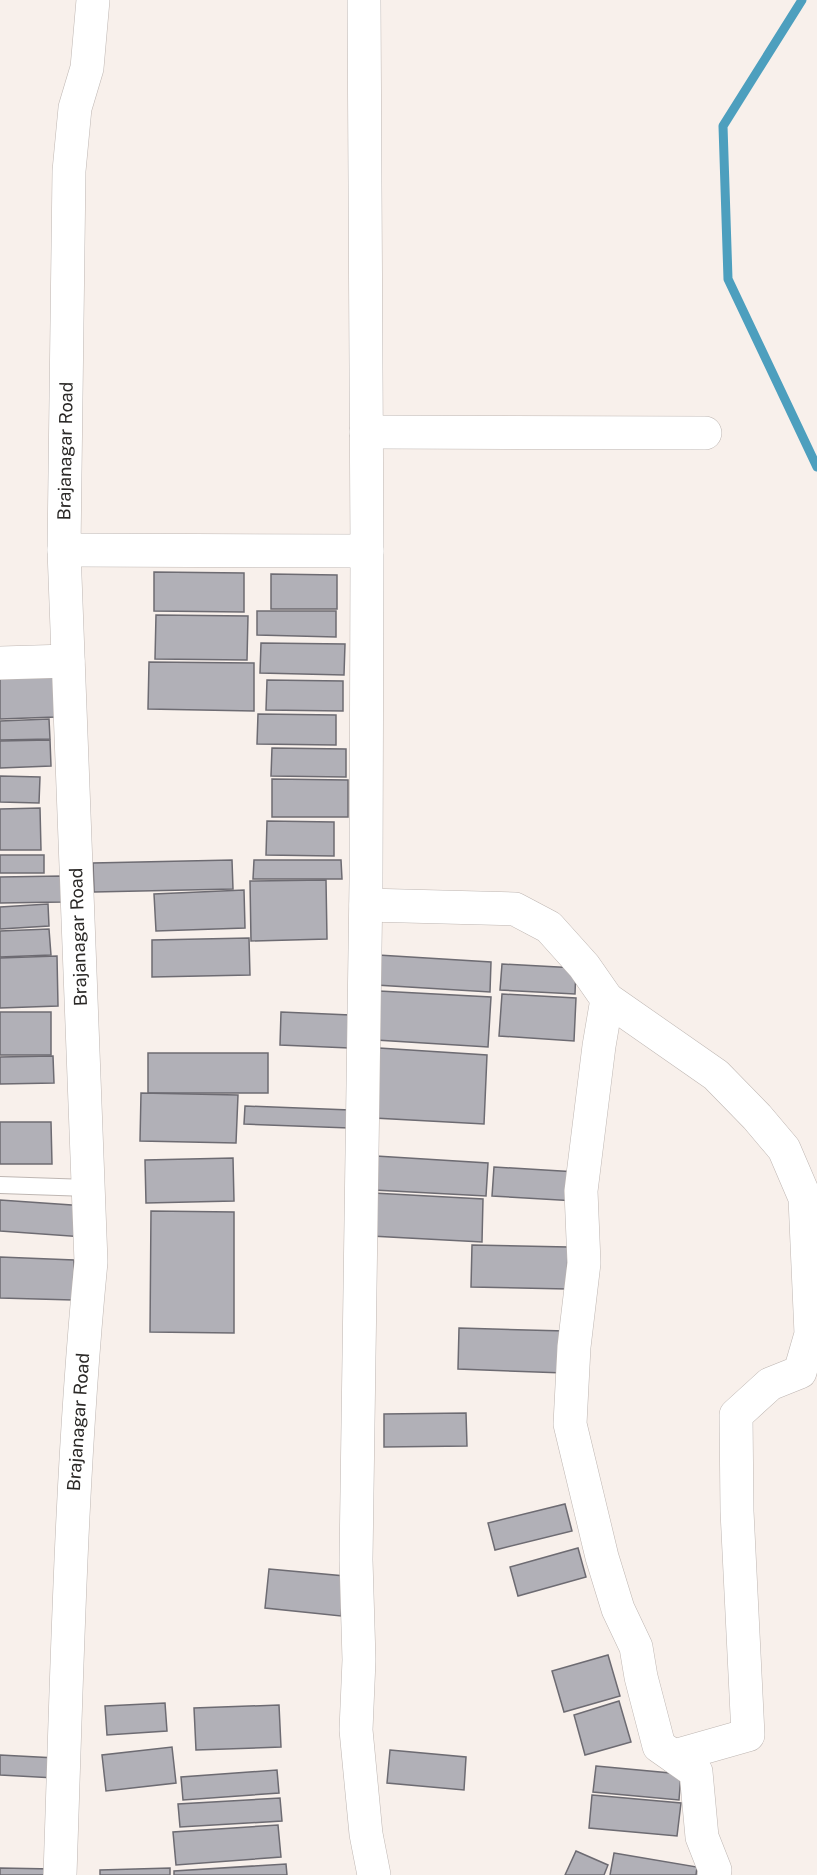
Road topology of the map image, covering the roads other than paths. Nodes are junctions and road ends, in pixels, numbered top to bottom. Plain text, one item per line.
1 (93, 0) edge
2 (364, 0) edge
3 (366, 432) junction
4 (705, 433) dead end
5 (64, 550) junction
6 (367, 551) junction
7 (69, 661) junction
8 (0, 663) edge
9 (366, 905) junction
10 (607, 999) junction
11 (0, 1185) edge
12 (88, 1188) junction
13 (811, 1198) edge
14 (674, 1756) junction
15 (60, 1875) edge
16 (374, 1875) edge
17 (714, 1875) edge

1 - 5 street, Brajanagar Road
2 - 3 street
3 - 4 street
3 - 6 street
5 - 6 street
5 - 7 street, Brajanagar Road
6 - 9 street
7 - 8 street
7 - 12 street, Brajanagar Road
9 - 10 street
9 - 16 street
10 - 13 street
10 - 14 street
11 - 12 lane
12 - 15 street, Brajanagar Road
13 - 14 street
14 - 17 street

